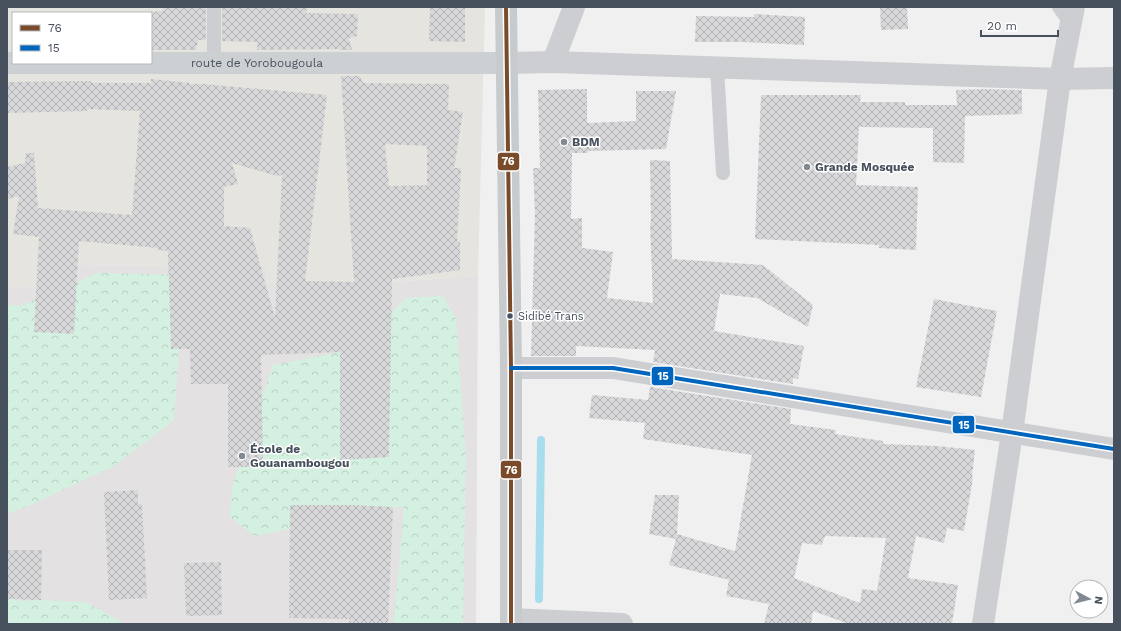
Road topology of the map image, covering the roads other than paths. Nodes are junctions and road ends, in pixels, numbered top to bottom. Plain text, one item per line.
1 (214, 7) edge
2 (506, 7) edge
3 (574, 7) edge
4 (1068, 13) edge
5 (553, 62) junction
6 (152, 63) edge
7 (214, 63) junction
8 (507, 63) junction
9 (718, 67) junction
10 (1114, 78) edge
11 (1060, 79) junction
12 (723, 173) dead end
13 (511, 368) junction
14 (1012, 432) junction
15 (1114, 450) edge
16 (511, 622) edge
17 (622, 624) edge
18 (983, 624) edge

1 - 7 lane
2 - 8 main road
3 - 5 street
4 - 11 street
5 - 8 street
5 - 9 street
6 - 7 main road, route de Yorobougoula
7 - 8 main road, route de Yorobougoula
8 - 13 main road
9 - 11 street
9 - 12 lane
10 - 11 street
11 - 14 street
13 - 14 street
13 - 16 main road
14 - 15 street
14 - 18 street
16 - 17 street

